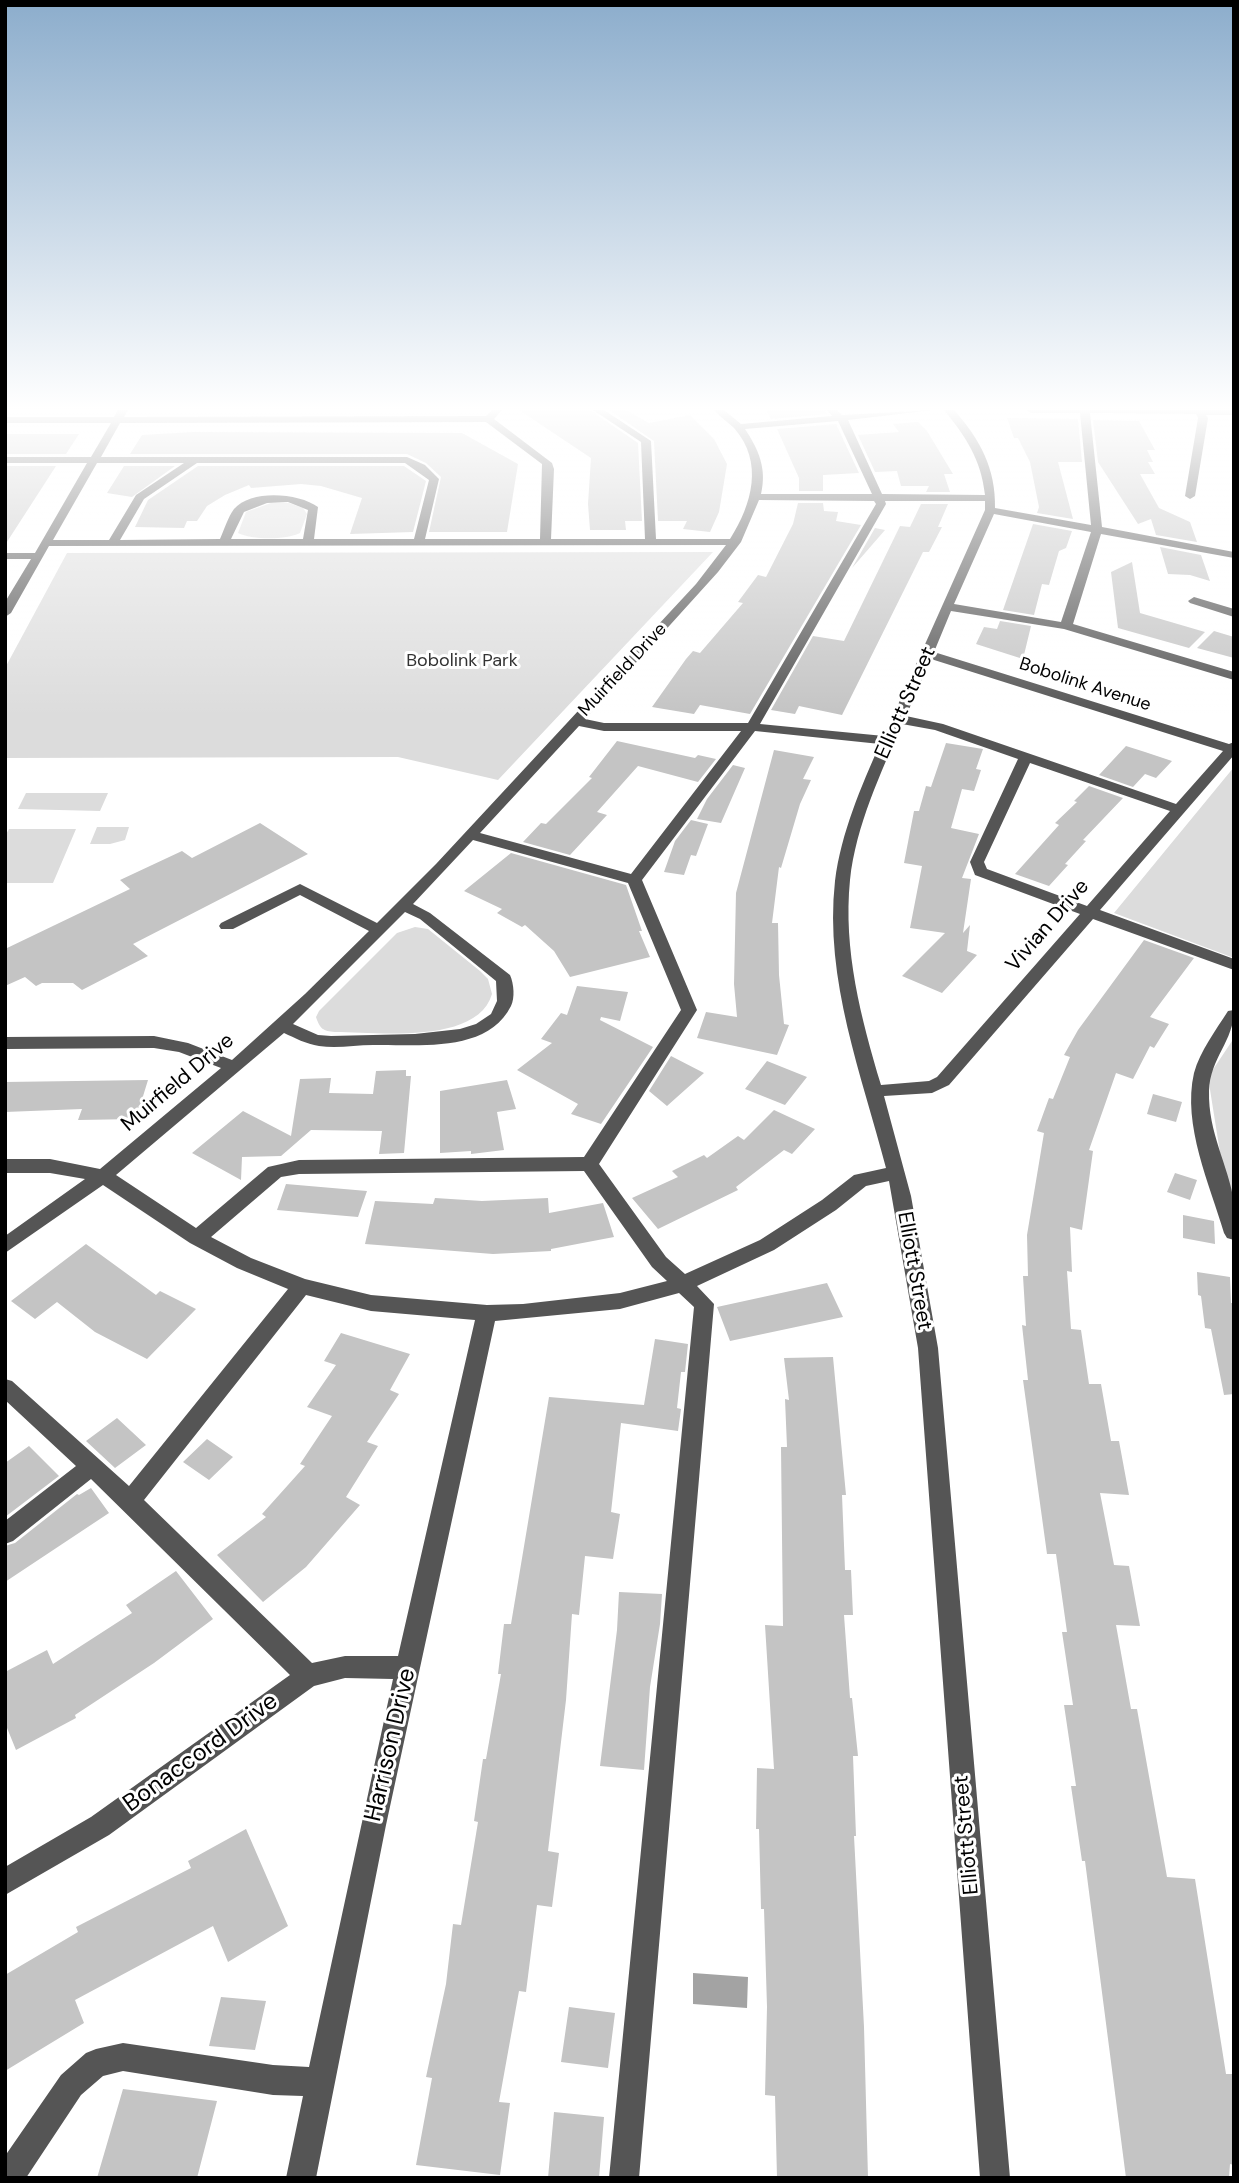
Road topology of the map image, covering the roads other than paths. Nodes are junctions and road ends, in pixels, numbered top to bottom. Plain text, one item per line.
1 (66, 512) edge
2 (131, 512) edge
3 (238, 512) edge
4 (313, 512) edge
5 (426, 512) edge
6 (547, 512) edge
7 (650, 512) edge
8 (750, 512) edge
9 (876, 512) edge
10 (987, 512) edge
11 (1022, 512) edge
12 (1095, 512) edge
13 (1097, 530) junction
14 (225, 542) junction
15 (308, 542) junction
16 (419, 542) junction
17 (545, 542) junction
18 (651, 542) junction
19 (735, 542) junction
20 (47, 543) junction
21 (112, 543) junction
22 (1234, 555) edge
23 (5, 556) edge
24 (39, 556) junction
25 (1194, 601) dead end
26 (949, 607) junction
27 (6, 612) edge
28 (1234, 613) edge
29 (1066, 626) junction
30 (928, 654) junction
31 (1234, 676) edge
32 (899, 719) junction
33 (576, 722) junction
34 (750, 727) junction
35 (888, 741) junction
36 (1232, 748) edge
37 (1024, 758) junction
38 (1178, 809) junction
39 (470, 835) junction
40 (634, 880) junction
41 (403, 905) junction
42 (1092, 912) junction
43 (227, 926) dead end
44 (379, 930) junction
45 (1234, 965) edge
46 (1234, 1015) edge
47 (282, 1025) junction
48 (5, 1043) edge
49 (234, 1067) junction
50 (873, 1091) junction
51 (589, 1164) junction
52 (5, 1166) edge
53 (896, 1173) junction
54 (103, 1176) junction
55 (1234, 1233) edge
56 (197, 1238) junction
57 (5, 1246) edge
58 (681, 1285) junction
59 (302, 1286) junction
60 (487, 1313) junction
61 (5, 1387) edge
62 (90, 1467) junction
63 (130, 1501) junction
64 (5, 1534) edge
65 (408, 1668) junction
66 (308, 1676) junction
67 (5, 1882) edge
68 (322, 2082) junction
69 (8, 2178) edge
70 (301, 2178) edge
71 (624, 2178) edge
72 (995, 2178) edge

1 - 20 street
2 - 21 street
3 - 14 street
4 - 15 street
5 - 16 street
6 - 17 street
7 - 18 street
8 - 19 street, Muirfield Drive
9 - 34 street
10 - 26 street, Elliott Street
11 - 13 street
12 - 13 street
13 - 22 street
13 - 29 street
14 - 15 street
14 - 21 street
15 - 16 street
16 - 17 street
17 - 18 street
18 - 19 street
19 - 33 street, Muirfield Drive
20 - 21 street
20 - 24 street
23 - 24 street
24 - 27 street
25 - 28 street
26 - 29 street
26 - 30 street, Elliott Street
29 - 31 street
30 - 32 street, Elliott Street
30 - 36 street, Bobolink Avenue
32 - 35 street, Elliott Street
32 - 37 street
33 - 34 street
33 - 39 street, Muirfield Drive
34 - 35 street
34 - 40 street
35 - 50 street, Elliott Street
36 - 38 street, Vivian Drive
37 - 38 street
37 - 42 street
38 - 42 street, Vivian Drive
39 - 40 street
39 - 41 street, Muirfield Drive
40 - 51 street
41 - 44 street, Muirfield Drive
41 - 47 street
42 - 45 street
42 - 50 street, Vivian Drive
43 - 44 street
44 - 47 street, Muirfield Drive
46 - 55 street
47 - 49 street, Muirfield Drive
48 - 49 street
49 - 54 street, Muirfield Drive
50 - 53 street, Elliott Street
51 - 56 street
51 - 58 street
52 - 54 street
53 - 58 street
53 - 72 street, Elliott Street
54 - 56 street
54 - 57 street, Muirfield Drive
56 - 59 street
58 - 60 street
58 - 71 street
59 - 60 street
59 - 63 street
60 - 65 street, Harrison Drive
61 - 62 street
62 - 63 street
62 - 64 street
63 - 66 street
65 - 66 street, Bonaccord Drive
65 - 68 street, Harrison Drive
66 - 67 street, Bonaccord Drive
68 - 69 street
68 - 70 street, Harrison Drive

